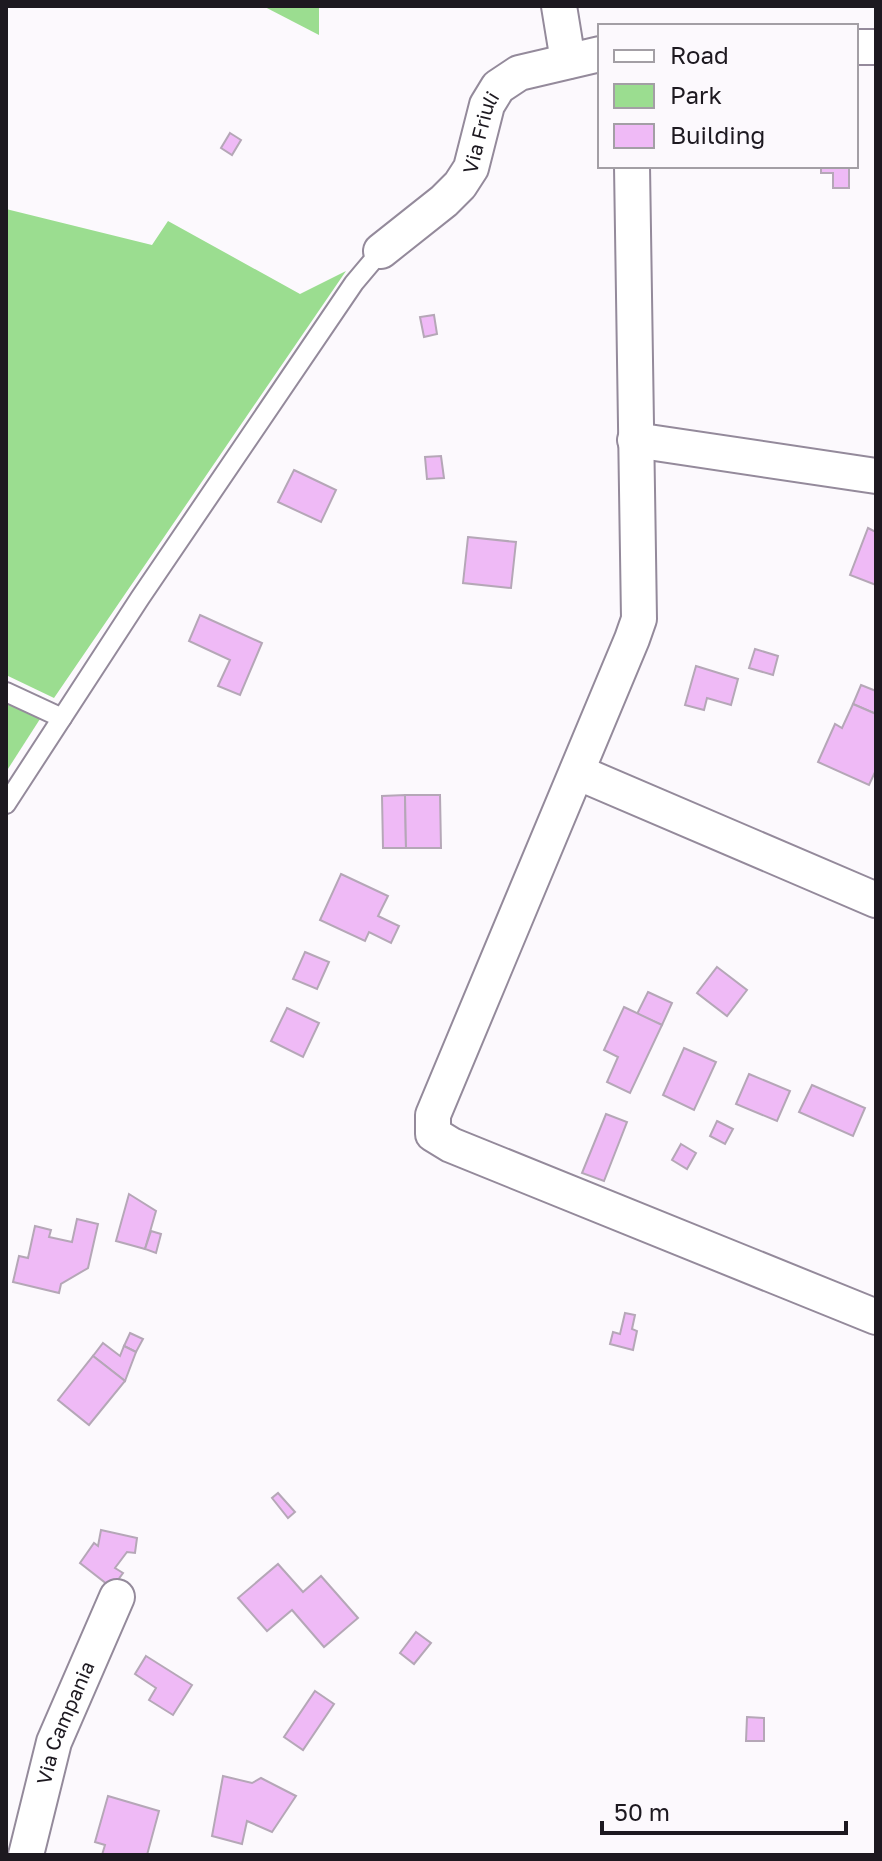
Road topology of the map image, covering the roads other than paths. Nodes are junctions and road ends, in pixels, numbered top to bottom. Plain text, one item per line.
1 (559, 6) edge
2 (584, 57) edge
3 (632, 168) edge
4 (381, 251) joint
5 (635, 440) junction
6 (876, 476) edge
7 (6, 692) edge
8 (62, 718) junction
9 (577, 772) junction
10 (6, 804) edge
11 (876, 900) edge
12 (876, 1317) edge
13 (117, 1597) dead end
14 (26, 1855) edge

1 - 2 street
2 - 4 street, Via Friuli
3 - 5 street
4 - 8 lane
5 - 6 street
5 - 9 street
7 - 8 lane
8 - 10 lane
9 - 11 street
9 - 12 street
13 - 14 street, Via Campania

